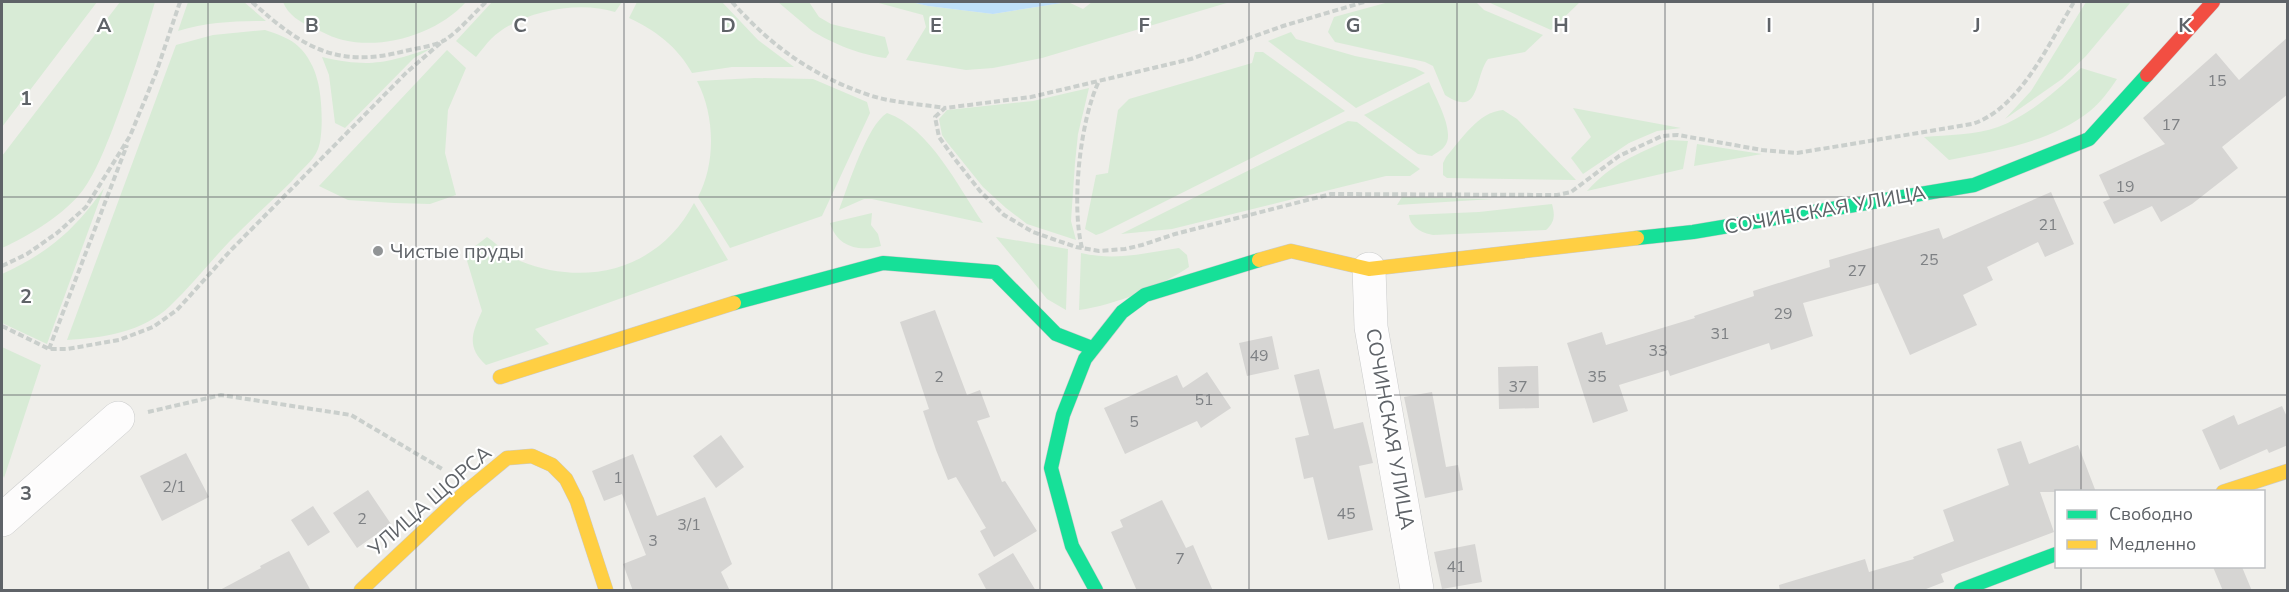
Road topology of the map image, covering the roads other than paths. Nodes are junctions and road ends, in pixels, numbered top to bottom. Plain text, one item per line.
1 (2213, 2) edge
2 (1369, 269) junction
3 (1092, 348) junction
4 (500, 377) dead end
5 (118, 418) road end
6 (2288, 471) edge
7 (2229, 490) edge
8 (2, 520) edge
9 (2055, 554) edge
10 (1417, 589) dead end
11 (361, 591) edge
12 (606, 591) edge
13 (1096, 591) edge
14 (1961, 591) edge

1 - 2 street, СОЧИНСКАЯ УЛИЦА
2 - 3 street, СОЧИНСКАЯ УЛИЦА
2 - 10 street, СОЧИНСКАЯ УЛИЦА
3 - 4 street
3 - 13 street, СОЧИНСКАЯ УЛИЦА
5 - 8 street
6 - 7 street
9 - 14 street
11 - 12 street, УЛИЦА ЩОРСА

